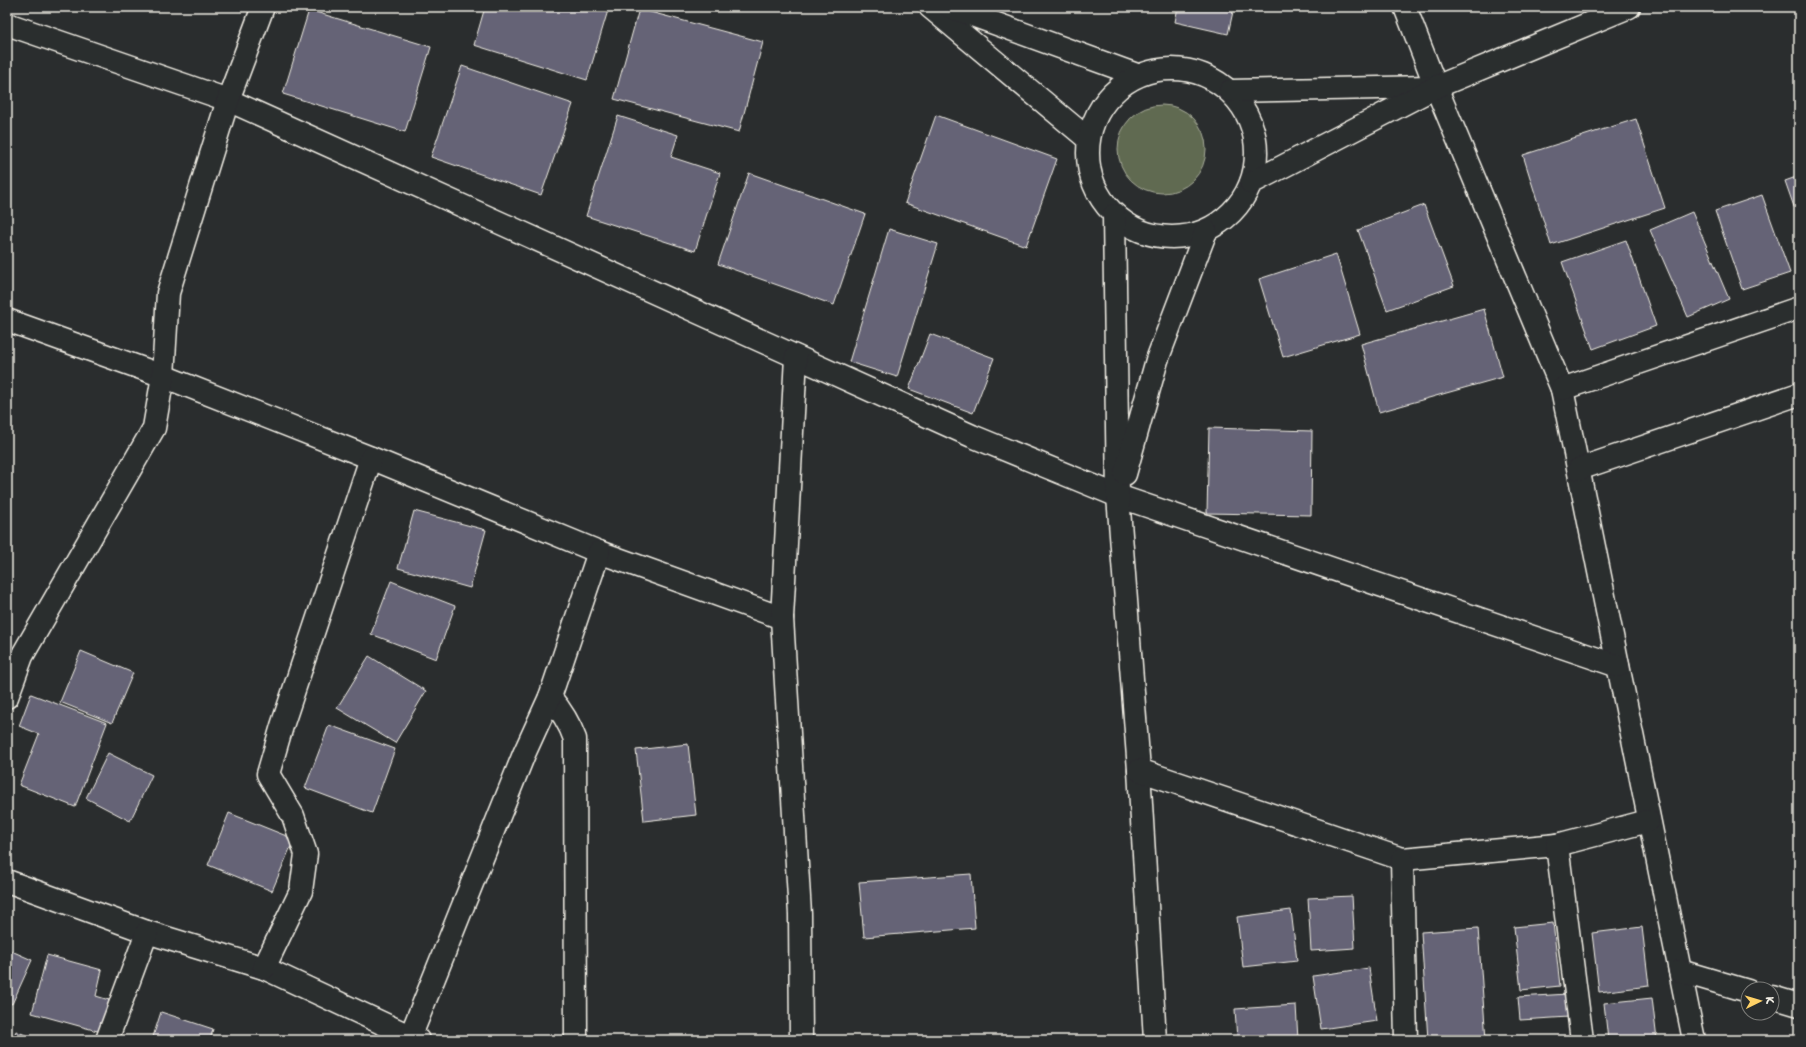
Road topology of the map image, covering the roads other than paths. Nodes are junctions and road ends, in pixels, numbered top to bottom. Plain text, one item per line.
1 (263, 7) edge
2 (930, 7) edge
3 (950, 7) edge
4 (1405, 7) edge
5 (1629, 7) edge
6 (1001, 16) edge
7 (7, 24) edge
8 (1137, 75) junction
9 (1436, 87) junction
10 (1230, 91) junction
11 (228, 100) junction
12 (1088, 139) junction
13 (1251, 183) junction
14 (1114, 215) junction
15 (1206, 230) junction
16 (1799, 308) edge
17 (7, 320) edge
18 (796, 357) junction
19 (163, 376) junction
20 (1562, 389) junction
21 (1799, 394) edge
22 (372, 458) junction
23 (1579, 469) junction
24 (1118, 496) junction
25 (599, 552) junction
26 (782, 618) junction
27 (1618, 666) junction
28 (7, 697) edge
29 (550, 697) junction
30 (1139, 770) junction
31 (1648, 821) junction
32 (1557, 845) junction
33 (1402, 859) junction
34 (7, 881) edge
35 (147, 932) junction
36 (264, 968) junction
37 (1680, 971) junction
38 (1740, 988) edge
39 (1780, 999) edge
40 (1799, 1005) edge
41 (412, 1039) edge
42 (107, 1040) edge
43 (576, 1040) edge
44 (801, 1040) edge
45 (1155, 1040) edge
46 (1406, 1040) edge
47 (1582, 1040) edge
48 (1694, 1040) edge

1 - 11 street
2 - 12 street
3 - 6 street
4 - 9 street
5 - 9 street
6 - 8 street
7 - 11 street
8 - 10 street
8 - 12 street
9 - 10 street
9 - 13 street
9 - 20 street
10 - 13 street
11 - 18 street
11 - 19 street
12 - 14 street
13 - 15 street
14 - 15 street
14 - 24 street
15 - 24 street
16 - 20 street
17 - 19 street
18 - 24 street
18 - 26 street
19 - 22 street
19 - 28 street
20 - 23 street
21 - 23 street
22 - 25 street
22 - 36 street
23 - 27 street
24 - 27 street
24 - 30 street
25 - 26 street
25 - 29 street
26 - 44 street
27 - 31 street
29 - 41 street
29 - 43 street
30 - 33 street
30 - 45 street
31 - 32 street
31 - 37 street
32 - 33 street
32 - 47 street
33 - 46 street
34 - 35 street
35 - 36 street
35 - 42 street
36 - 41 street
37 - 38 street
37 - 48 street
39 - 40 street

